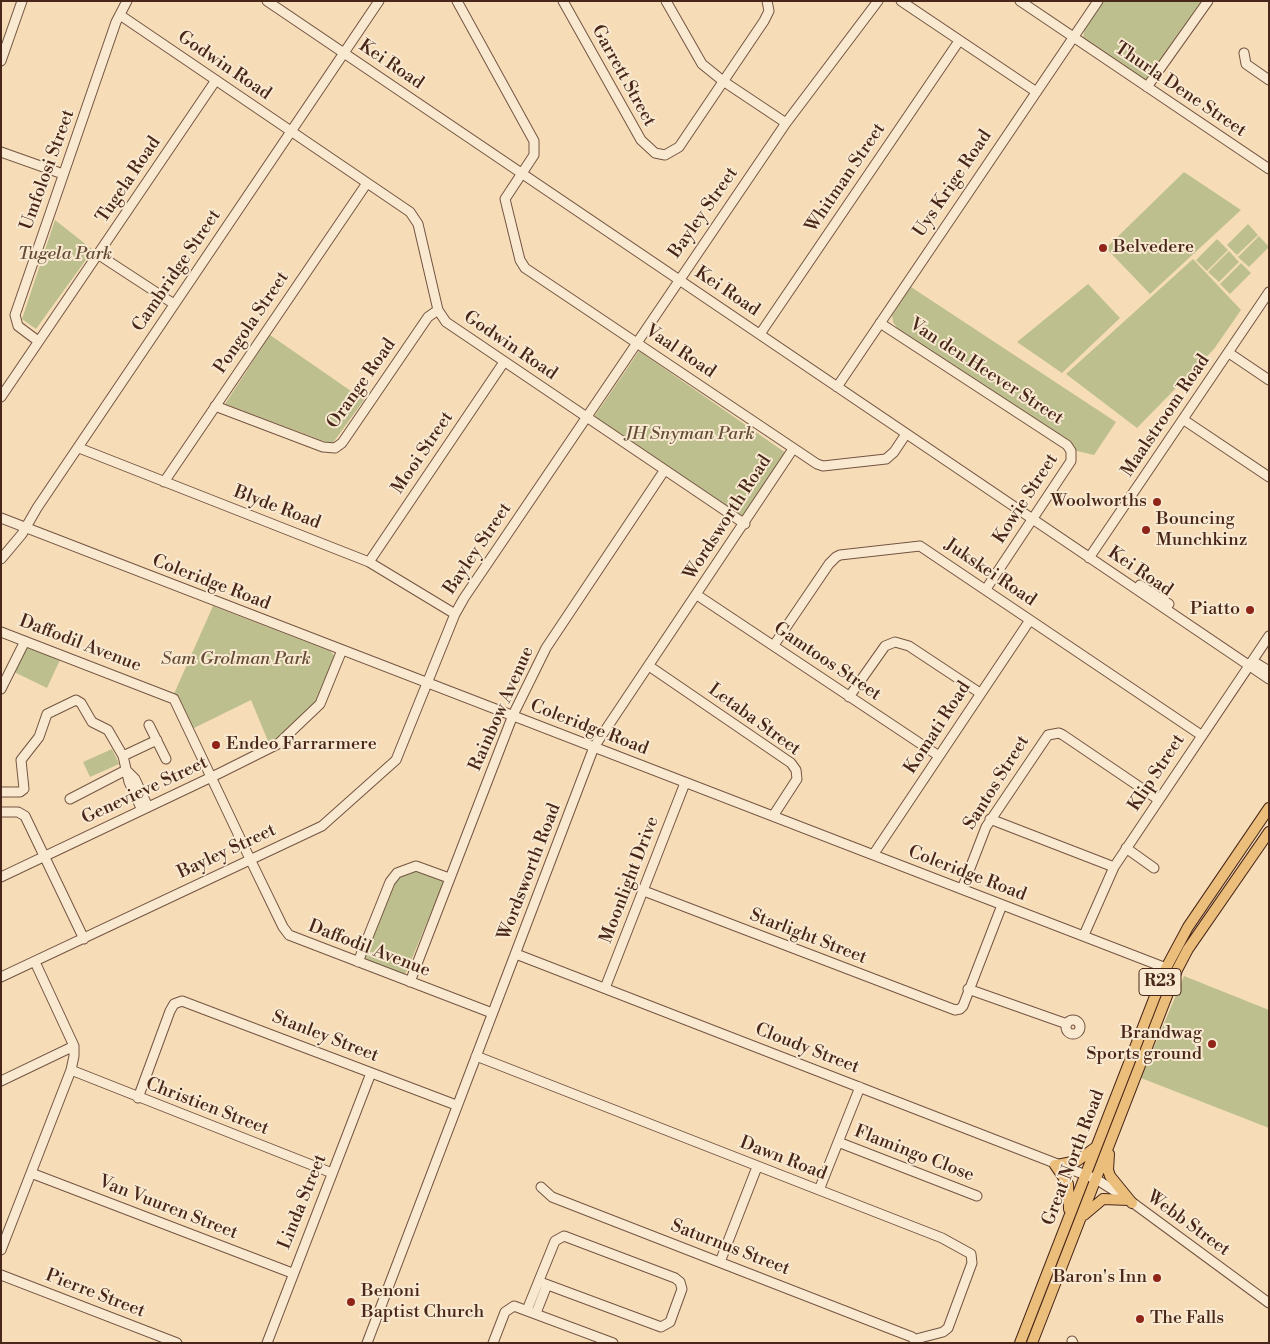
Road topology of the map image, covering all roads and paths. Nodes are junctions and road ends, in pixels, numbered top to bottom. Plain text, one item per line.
1 (22, 1) edge
2 (127, 1) edge
3 (267, 1) edge
4 (380, 1) edge
5 (457, 1) edge
6 (563, 1) edge
7 (666, 1) edge
8 (768, 1) edge
9 (878, 1) edge
10 (901, 1) edge
11 (1020, 1) edge
12 (1098, 1) edge
13 (1208, 1) edge
14 (120, 15) junction
15 (1074, 36) junction
16 (959, 40) junction
17 (344, 53) junction
18 (1244, 53) dead end
19 (1, 61) edge
20 (216, 80) junction
21 (1269, 80) edge
22 (723, 81) junction
23 (1147, 87) junction
24 (1035, 91) junction
25 (786, 122) junction
26 (292, 132) junction
27 (1, 152) edge
28 (1269, 169) edge
29 (522, 173) junction
30 (63, 174) junction
31 (366, 183) junction
32 (99, 255) junction
33 (678, 278) junction
34 (1268, 295) edge
35 (174, 304) junction
36 (438, 310) junction
37 (880, 323) junction
38 (760, 334) junction
39 (38, 341) junction
40 (636, 342) junction
41 (1229, 353) junction
42 (504, 362) junction
43 (1269, 380) edge
44 (837, 387) junction
45 (1, 397) edge
46 (215, 406) junction
47 (586, 417) junction
48 (1184, 420) junction
49 (906, 434) junction
50 (79, 448) junction
51 (793, 449) junction
52 (1071, 451) joint
53 (664, 471) junction
54 (1269, 477) edge
55 (164, 482) junction
56 (1, 518) edge
57 (1034, 519) junction
58 (745, 524) junction
59 (26, 528) junction
60 (1090, 556) junction
61 (1, 559) edge
62 (369, 562) junction
63 (986, 589) junction
64 (697, 595) junction
65 (455, 614) junction
66 (1030, 620) junction
67 (1, 632) edge
68 (1269, 636) edge
69 (25, 641) junction
70 (774, 645) junction
71 (342, 650) junction
72 (1251, 663) junction
73 (649, 666) junction
74 (1269, 671) edge
75 (1269, 679) edge
76 (426, 683) junction
77 (1, 689) edge
78 (980, 693) junction
79 (849, 697) junction
80 (514, 715) junction
81 (149, 724) dead end
82 (1201, 735) junction
83 (157, 740) junction
84 (594, 747) junction
85 (123, 756) junction
86 (939, 756) junction
87 (166, 759) dead end
88 (126, 770) junction
89 (212, 777) junction
90 (685, 782) junction
91 (1, 792) edge
92 (70, 799) dead end
93 (1159, 800) junction
94 (1269, 808) edge
95 (145, 809) junction
96 (1, 812) edge
97 (773, 816) junction
98 (990, 819) junction
99 (1269, 832) edge
100 (1126, 848) junction
101 (873, 855) junction
102 (45, 856) junction
103 (250, 859) junction
104 (1114, 867) junction
105 (1154, 868) dead end
106 (1, 877) edge
107 (449, 878) junction
108 (962, 889) junction
109 (644, 891) junction
110 (1002, 905) junction
111 (1084, 935) junction
112 (84, 939) junction
113 (516, 954) junction
114 (35, 962) junction
115 (358, 962) junction
116 (1166, 968) junction
117 (1, 977) edge
118 (410, 982) junction
119 (605, 988) junction
120 (968, 989) junction
121 (492, 1013) junction
122 (1066, 1024) dead end
123 (74, 1046) junction
124 (476, 1056) junction
125 (71, 1070) junction
126 (371, 1073) junction
127 (1, 1081) edge
128 (860, 1087) junction
129 (138, 1098) junction
130 (456, 1105) junction
131 (1110, 1140) junction
132 (838, 1142) junction
133 (1096, 1146) junction
134 (1056, 1165) junction
135 (757, 1167) junction
136 (31, 1173) junction
137 (332, 1173) junction
138 (1091, 1177) junction
139 (541, 1187) dead end
140 (819, 1190) junction
141 (977, 1196) dead end
142 (1131, 1202) junction
143 (1069, 1215) junction
144 (1080, 1218) junction
145 (1, 1250) edge
146 (720, 1262) junction
147 (292, 1272) junction
148 (1, 1275) edge
149 (544, 1284) junction
150 (1043, 1284) junction
151 (1054, 1287) junction
152 (1269, 1303) edge
153 (532, 1312) junction
154 (914, 1339) edge
155 (177, 1343) edge
156 (266, 1343) edge
157 (367, 1343) edge
158 (494, 1343) edge
159 (613, 1343) edge
160 (1020, 1343) edge
161 (1032, 1343) edge

1 - 19 street
2 - 14 street, Umfolosi Street
3 - 17 street, Kei Road
4 - 17 street, Cambridge Street
5 - 29 street, Vaal Road
6 - 22 street, Garrett Street
7 - 22 street
8 - 22 street
9 - 25 street, Bayley Street
10 - 16 street
11 - 15 street, Thurla Dene Street
12 - 15 street, Uys Krige Road
13 - 23 street
14 - 20 street, Godwin Road
14 - 30 street, Umfolosi Street
15 - 23 street, Thurla Dene Street
15 - 24 street, Uys Krige Road
16 - 24 street
16 - 38 street, Whitman Street
17 - 26 street, Cambridge Street
17 - 29 street, Kei Road
18 - 21 street
20 - 26 street, Godwin Road
20 - 32 street, Tugela Road
22 - 25 street
23 - 28 street, Thurla Dene Street
24 - 37 street, Uys Krige Road
25 - 33 street, Bayley Street
26 - 31 street, Godwin Road
26 - 35 street, Cambridge Street
27 - 30 street
29 - 33 street, Kei Road
29 - 40 street, Vaal Road
30 - 39 street, Umfolosi Street
31 - 36 street, Godwin Road
31 - 46 street, Pongola Street
32 - 35 street
32 - 39 street, Tugela Road
33 - 38 street, Kei Road
33 - 40 street, Bayley Street
34 - 41 street, Maalstroom Road
35 - 50 street, Cambridge Street
36 - 42 street, Godwin Road
36 - 46 street, Orange Road
37 - 44 street, Uys Krige Road
37 - 52 street, Van den Heever Street
38 - 44 street, Kei Road
39 - 45 street, Tugela Road
40 - 47 street, Bayley Street
40 - 51 street, Vaal Road
41 - 43 street
41 - 48 street, Maalstroom Road
42 - 47 street, Godwin Road
42 - 62 street, Mooi Street
44 - 49 street, Kei Road
46 - 55 street, Pongola Street
47 - 53 street, Godwin Road
47 - 65 street, Bayley Street
48 - 54 street
48 - 60 street, Maalstroom Road
49 - 51 street, Vaal Road
49 - 57 street, Kei Road
50 - 55 street, Blyde Road
50 - 59 street, Cambridge Street
51 - 58 street, Wordsworth Road
52 - 57 street, Kowie Street
53 - 58 street, Godwin Road
53 - 80 street, Rainbow Avenue
55 - 62 street, Blyde Road
56 - 59 street, Coleridge Road
57 - 60 street, Kei Road
57 - 63 street, Kowie Street
58 - 64 street, Wordsworth Road
59 - 61 street, Cambridge Street
59 - 71 street, Coleridge Road
60 - 72 street, Kei Road
62 - 65 street, Blyde Road
63 - 66 street, Jukskei Road
63 - 70 street, Jukskei Road
64 - 70 street, Gamtoos Street
64 - 73 street, Wordsworth Road
65 - 76 street, Bayley Street
66 - 78 street, Komati Road
66 - 82 street, Jukskei Road
67 - 69 street, Daffodil Avenue
68 - 72 street, Klip Street
69 - 77 street
69 - 89 street, Daffodil Avenue
70 - 79 street, Gamtoos Street
71 - 76 street, Coleridge Road
71 - 89 street, Genevieve Street
72 - 74 street, Kei Road
72 - 75 street, Kei Road
72 - 82 street, Klip Street
73 - 84 street, Wordsworth Road
73 - 97 street, Letaba Street
76 - 80 street, Coleridge Road
76 - 103 street, Bayley Street
78 - 79 street
78 - 86 street, Komati Road
79 - 86 street, Gamtoos Street
80 - 84 street, Coleridge Road
80 - 107 street, Rainbow Avenue
81 - 83 street
82 - 93 street, Klip Street
83 - 85 street
83 - 87 street
84 - 90 street, Coleridge Road
84 - 113 street, Wordsworth Road
85 - 88 street
85 - 91 street
86 - 101 street, Komati Road
88 - 92 street
88 - 95 street
89 - 95 street, Genevieve Street
89 - 103 street, Daffodil Avenue
90 - 97 street, Coleridge Road
90 - 109 street, Moonlight Drive
93 - 98 street, Santos Street
93 - 100 street, Klip Street
94 - 116 main road, Great North Road / R23
95 - 102 street, Genevieve Street
96 - 102 street
97 - 101 street, Coleridge Road
98 - 104 street
98 - 108 street, Santos Street
99 - 131 main road, Great North Road / R23
100 - 104 street, Klip Street
100 - 105 street
101 - 108 street, Coleridge Road
102 - 106 street, Genevieve Street
102 - 112 street
103 - 112 street, Bayley Street
103 - 115 street, Daffodil Avenue
104 - 111 street, Klip Street
107 - 115 street
107 - 118 street, Rainbow Avenue
108 - 110 street, Coleridge Road
109 - 119 street, Moonlight Drive
109 - 120 street, Starlight Street
110 - 111 street, Coleridge Road
110 - 120 street
111 - 116 street, Coleridge Road
112 - 114 street, Bayley Street
113 - 119 street, Cloudy Street
113 - 121 street, Wordsworth Road
114 - 117 street, Bayley Street
114 - 123 street
115 - 118 street, Daffodil Avenue
116 - 133 main road, Great North Road / R23
118 - 121 street, Daffodil Avenue
119 - 128 street, Cloudy Street
120 - 122 street
121 - 124 street, Wordsworth Road
123 - 125 street
123 - 127 street
124 - 130 street, Wordsworth Road
124 - 135 street, Dawn Road
125 - 129 street, Christien Street
125 - 136 street
126 - 129 street, Stanley Street
126 - 130 street, Stanley Street
126 - 137 street, Linda Street
128 - 132 street
128 - 134 street, Cloudy Street
129 - 137 street, Christien Street
130 - 157 street, Wordsworth Road
131 - 138 main road, Great North Road / R23
131 - 142 main road
132 - 140 street
132 - 141 street, Flamingo Close
133 - 134 main road
133 - 138 main road, Great North Road / R23
134 - 138 street, Cloudy Street
134 - 143 main road
135 - 140 street, Dawn Road
135 - 146 street
136 - 145 street
136 - 147 street, Van Vuuren Street
137 - 147 street, Linda Street
138 - 142 street, Webb Street
138 - 143 main road, Great North Road / R23
138 - 144 main road, Great North Road / R23
139 - 146 street, Saturnus Street
140 - 154 street, Dawn Road
142 - 144 main road
142 - 152 street, Webb Street
143 - 150 main road, Great North Road / R23
144 - 151 main road, Great North Road / R23
146 - 154 street, Saturnus Street
147 - 156 street, Linda Street
148 - 155 street, Pierre Street
149 - 149 street
149 - 153 street
150 - 151 main road
150 - 160 main road, Great North Road / R23
151 - 161 main road, Great North Road / R23
153 - 158 street
153 - 159 street

